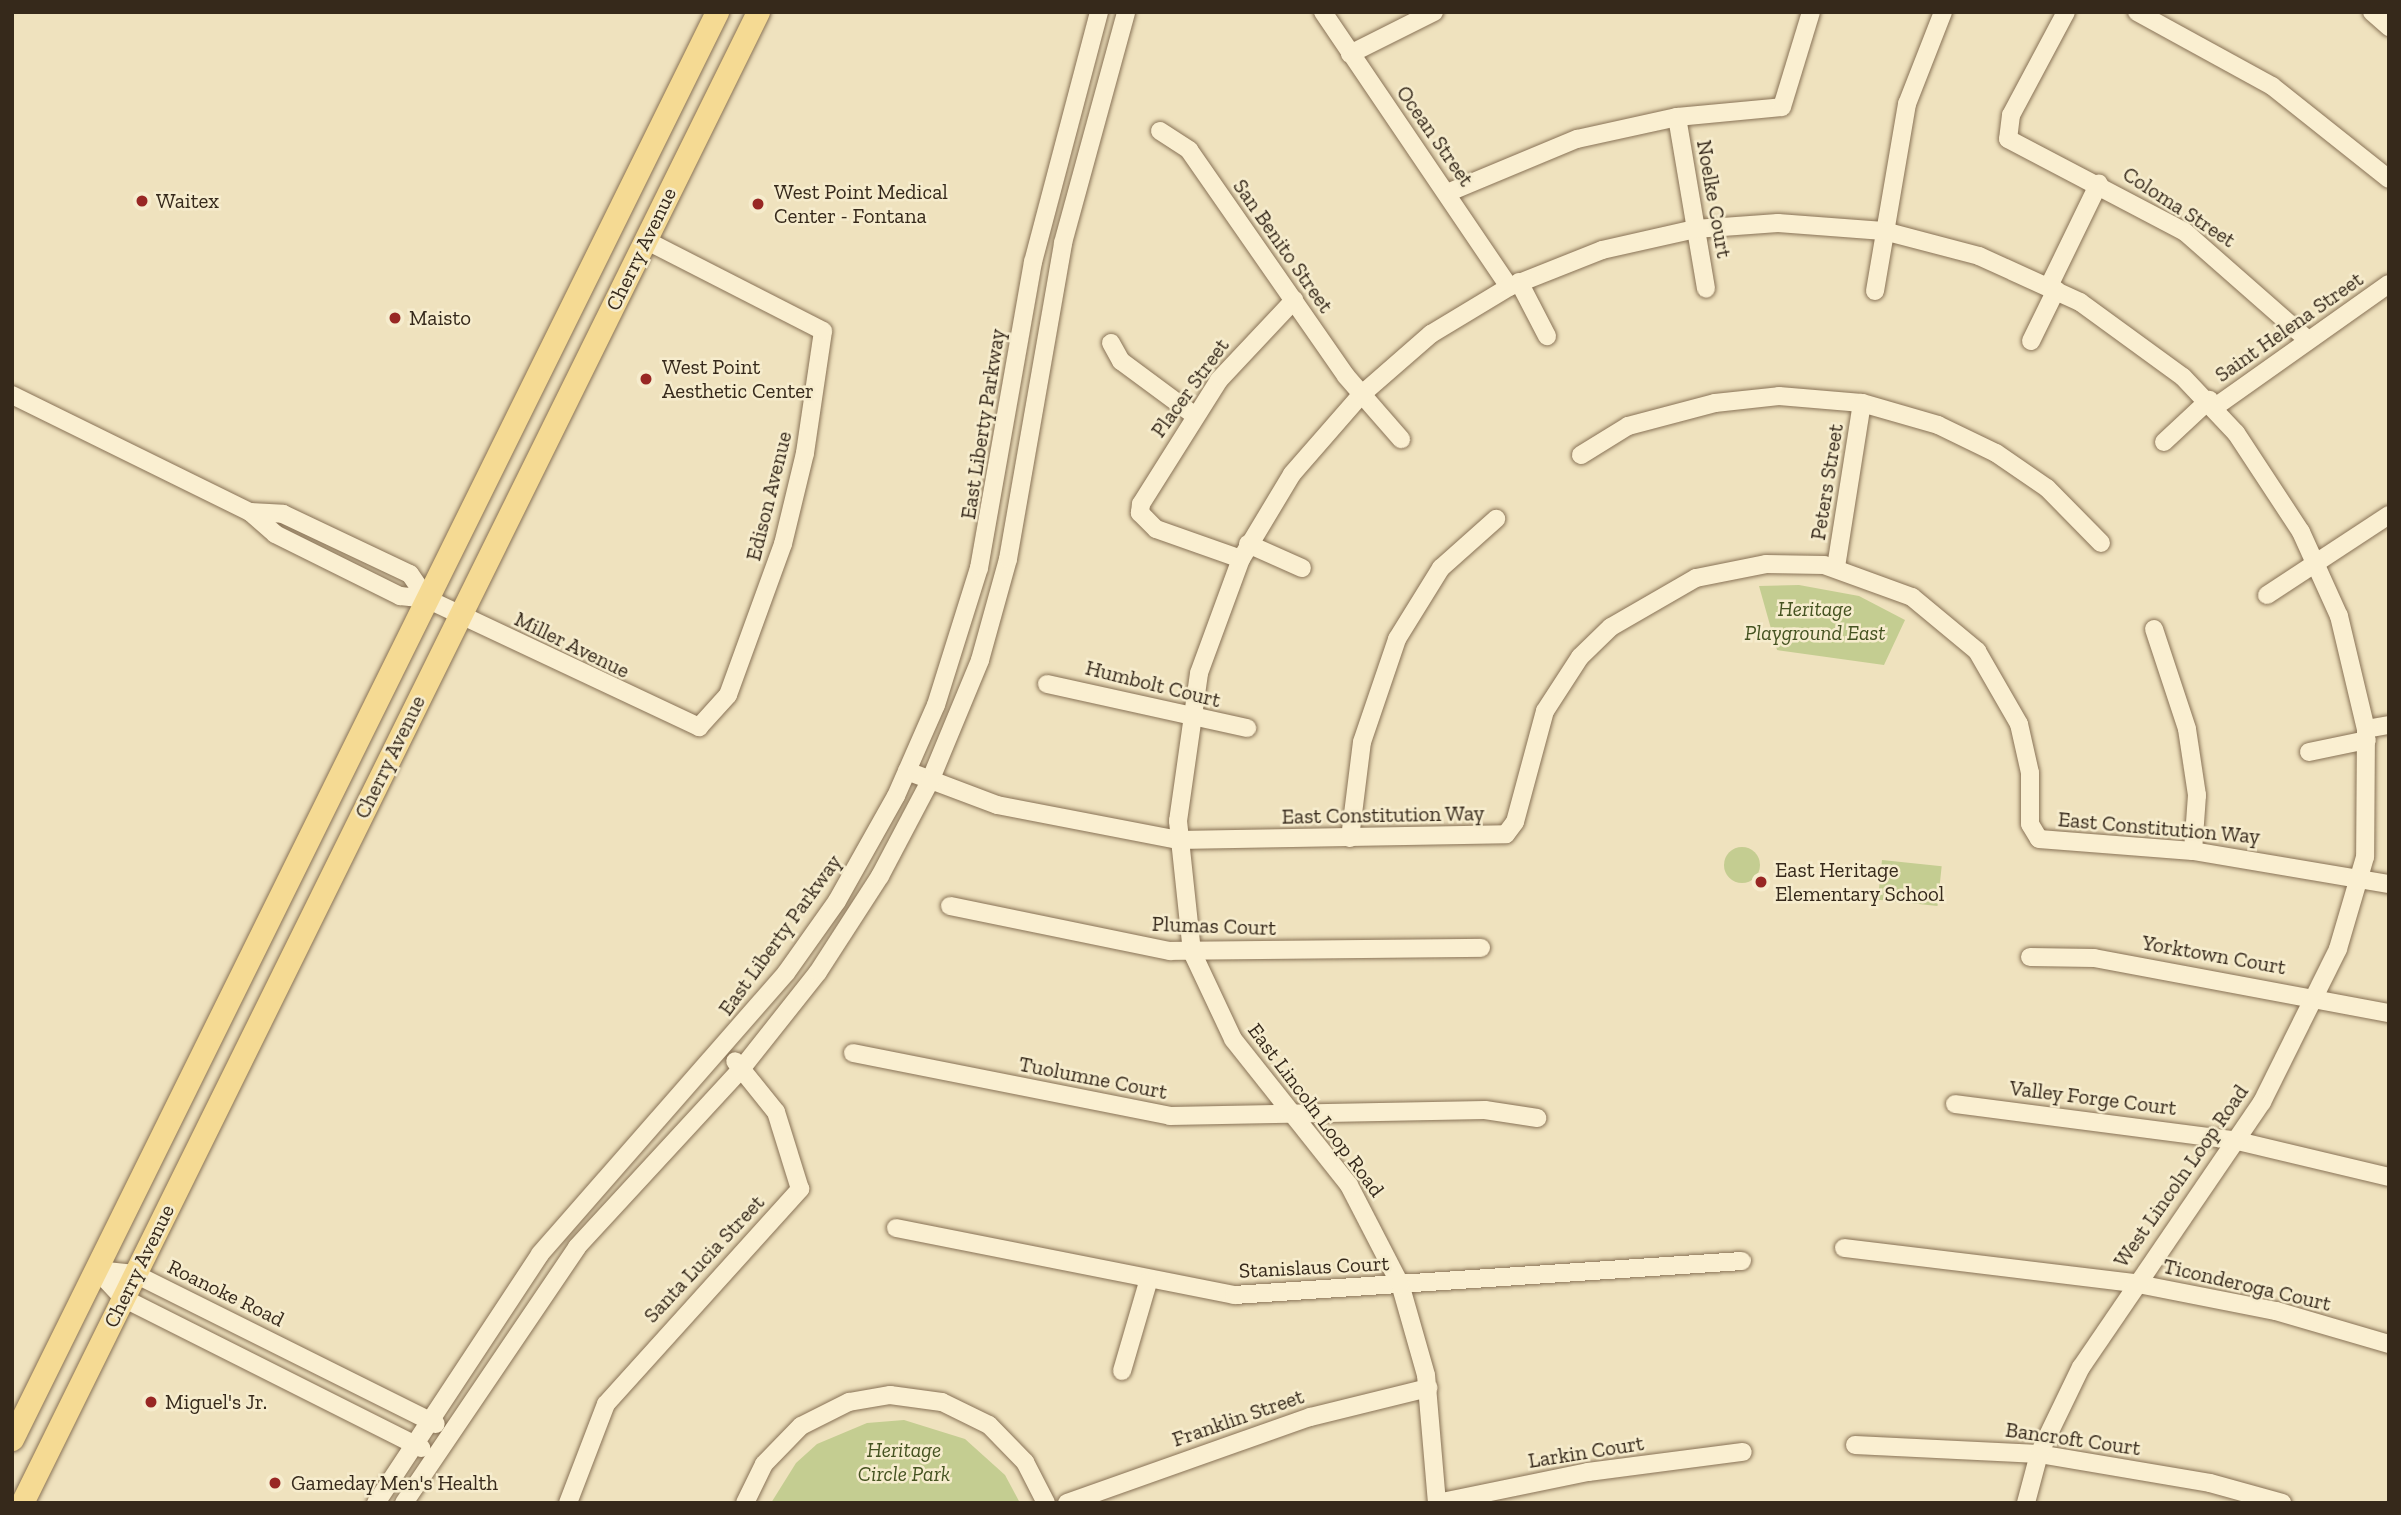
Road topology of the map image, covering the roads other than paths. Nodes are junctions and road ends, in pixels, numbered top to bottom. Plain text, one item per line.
1 (717, 12) edge
2 (758, 12) edge
3 (1099, 12) edge
4 (1126, 12) edge
5 (1323, 12) edge
6 (1434, 12) edge
7 (1811, 12) edge
8 (1942, 12) edge
9 (2066, 12) edge
10 (2137, 12) edge
11 (2372, 12) edge
12 (2389, 27) edge
13 (1350, 54) junction
14 (1677, 117) junction
15 (1160, 131) dead end
16 (2389, 179) edge
17 (2099, 183) junction
18 (1447, 193) junction
19 (1695, 229) junction
20 (1884, 231) junction
21 (645, 240) junction
22 (2389, 284) edge
23 (1514, 285) junction
24 (2052, 288) junction
25 (1706, 289) dead end
26 (1875, 290) dead end
27 (1294, 300) junction
28 (1548, 336) dead end
29 (2308, 340) junction
30 (2031, 341) dead end
31 (1111, 343) dead end
32 (12, 395) edge
33 (1361, 395) junction
34 (1863, 403) junction
35 (2212, 404) junction
36 (1194, 415) junction
37 (1401, 439) dead end
38 (2164, 442) dead end
39 (1581, 455) dead end
40 (2389, 515) edge
41 (1496, 519) dead end
42 (2101, 543) dead end
43 (1245, 552) junction
44 (2317, 563) junction
45 (1836, 567) junction
46 (1302, 568) dead end
47 (2267, 594) dead end
48 (427, 599) junction
49 (460, 615) junction
50 (2154, 629) dead end
51 (1048, 684) dead end
52 (1188, 719) junction
53 (2389, 725) edge
54 (699, 727) joint
55 (1247, 728) dead end
56 (2366, 734) junction
57 (2309, 752) dead end
58 (907, 771) junction
59 (930, 781) junction
60 (1350, 838) junction
61 (1178, 840) junction
62 (2193, 850) junction
63 (2361, 878) junction
64 (2389, 884) edge
65 (950, 906) dead end
66 (1481, 948) dead end
67 (1192, 952) junction
68 (2030, 957) dead end
69 (2317, 996) junction
70 (2389, 1013) edge
71 (723, 1051) junction
72 (853, 1053) dead end
73 (742, 1068) junction
74 (1955, 1104) dead end
75 (1292, 1112) junction
76 (1537, 1118) dead end
77 (2238, 1141) junction
78 (2389, 1177) edge
79 (896, 1228) dead end
80 (1844, 1248) dead end
81 (1742, 1261) dead end
82 (97, 1270) junction
83 (135, 1274) junction
84 (1148, 1282) junction
85 (2133, 1283) junction
86 (1400, 1284) junction
87 (123, 1298) junction
88 (2389, 1344) edge
89 (1122, 1371) dead end
90 (1428, 1388) junction
91 (426, 1419) junction
92 (449, 1432) junction
93 (12, 1440) edge
94 (410, 1442) junction
95 (1855, 1445) dead end
96 (1743, 1452) dead end
97 (433, 1454) junction
98 (2039, 1454) junction
99 (22, 1503) edge
100 (376, 1503) edge
101 (404, 1503) edge
102 (568, 1503) edge
103 (745, 1503) edge
104 (1046, 1503) edge
105 (1067, 1503) edge
106 (1437, 1503) edge
107 (2026, 1503) edge
108 (2282, 1503) edge

1 - 48 main road, Cherry Avenue
2 - 21 main road, Cherry Avenue
3 - 58 street, East Liberty Parkway
4 - 59 street
5 - 13 street, Ocean Street
6 - 13 street
7 - 14 street
8 - 20 street
9 - 17 street, Coloma Street
10 - 16 street
11 - 12 street
13 - 18 street, Ocean Street
14 - 18 street
14 - 19 street, Noelke Court
15 - 27 street, San Benito Street
17 - 24 street
17 - 29 street, Coloma Street
18 - 23 street, Ocean Street
19 - 20 street, East Lincoln Loop Road
19 - 23 street, East Lincoln Loop Road
19 - 25 street, Noelke Court
20 - 24 street, West Lincoln Loop Road
20 - 26 street
21 - 49 main road, Cherry Avenue
21 - 54 street, Edison Avenue
22 - 29 street, Saint Helena Street
23 - 28 street, Ocean Street
23 - 33 street, East Lincoln Loop Road
24 - 30 street
24 - 35 street, West Lincoln Loop Road
27 - 33 street, San Benito Street
27 - 36 street, Placer Street
29 - 35 street, Saint Helena Street
31 - 36 street
32 - 48 street, Miller Avenue
33 - 37 street, San Benito Street
33 - 43 street, East Lincoln Loop Road
34 - 39 street
34 - 42 street
34 - 45 street, Peters Street
35 - 38 street, Saint Helena Street
35 - 44 street, West Lincoln Loop Road
36 - 43 street, Placer Street
40 - 44 street
41 - 60 street
43 - 46 street
43 - 52 street, East Lincoln Loop Road
44 - 47 street
44 - 56 street, West Lincoln Loop Road
45 - 60 street, East Constitution Way
45 - 62 street, East Constitution Way
48 - 49 street, Miller Avenue
48 - 82 main road, Cherry Avenue
49 - 54 street, Miller Avenue
49 - 83 main road, Cherry Avenue
50 - 62 street
51 - 52 street, Humbolt Court
52 - 55 street, Humbolt Court
52 - 61 street, East Lincoln Loop Road
53 - 56 street
56 - 57 street
56 - 63 street, West Lincoln Loop Road
58 - 59 street, East Constitution Way
58 - 71 street, East Liberty Parkway
59 - 61 street, East Constitution Way
59 - 73 street
60 - 61 street, East Constitution Way
61 - 67 street, East Lincoln Loop Road
62 - 63 street, East Constitution Way
63 - 64 street, East Constitution Way
63 - 69 street, West Lincoln Loop Road
65 - 67 street, Plumas Court
66 - 67 street, Plumas Court
67 - 75 street, East Lincoln Loop Road
68 - 69 street, Yorktown Court
69 - 70 street, Yorktown Court
69 - 77 street, West Lincoln Loop Road
71 - 73 street, Santa Lucia Street
71 - 91 street, East Liberty Parkway
72 - 75 street, Tuolumne Court
73 - 92 street
73 - 102 street, Santa Lucia Street
74 - 77 street, Valley Forge Court
75 - 76 street, Tuolumne Court
75 - 86 street, East Lincoln Loop Road
77 - 78 street, Valley Forge Court
77 - 85 street, West Lincoln Loop Road
79 - 84 street, Stanislaus Court
80 - 85 street, Ticonderoga Court
81 - 86 street, Stanislaus Court
82 - 83 street, Roanoke Road
82 - 87 street
82 - 93 main road, Cherry Avenue
83 - 87 main road, Cherry Avenue
83 - 91 street, Roanoke Road
84 - 86 street, Stanislaus Court
84 - 89 street
85 - 88 street, Ticonderoga Court
85 - 98 street, West Lincoln Loop Road
86 - 90 street, East Lincoln Loop Road
87 - 94 street
87 - 99 main road, Cherry Avenue
90 - 105 street, Franklin Street
90 - 106 street, East Lincoln Loop Road
91 - 92 street, Roanoke Road
91 - 94 street, East Liberty Parkway
92 - 97 street
94 - 97 street
94 - 100 street, East Liberty Parkway
95 - 98 street, Bancroft Court
96 - 106 street, Larkin Court
97 - 101 street
98 - 107 street, West Lincoln Loop Road
98 - 108 street, Bancroft Court
103 - 104 street

